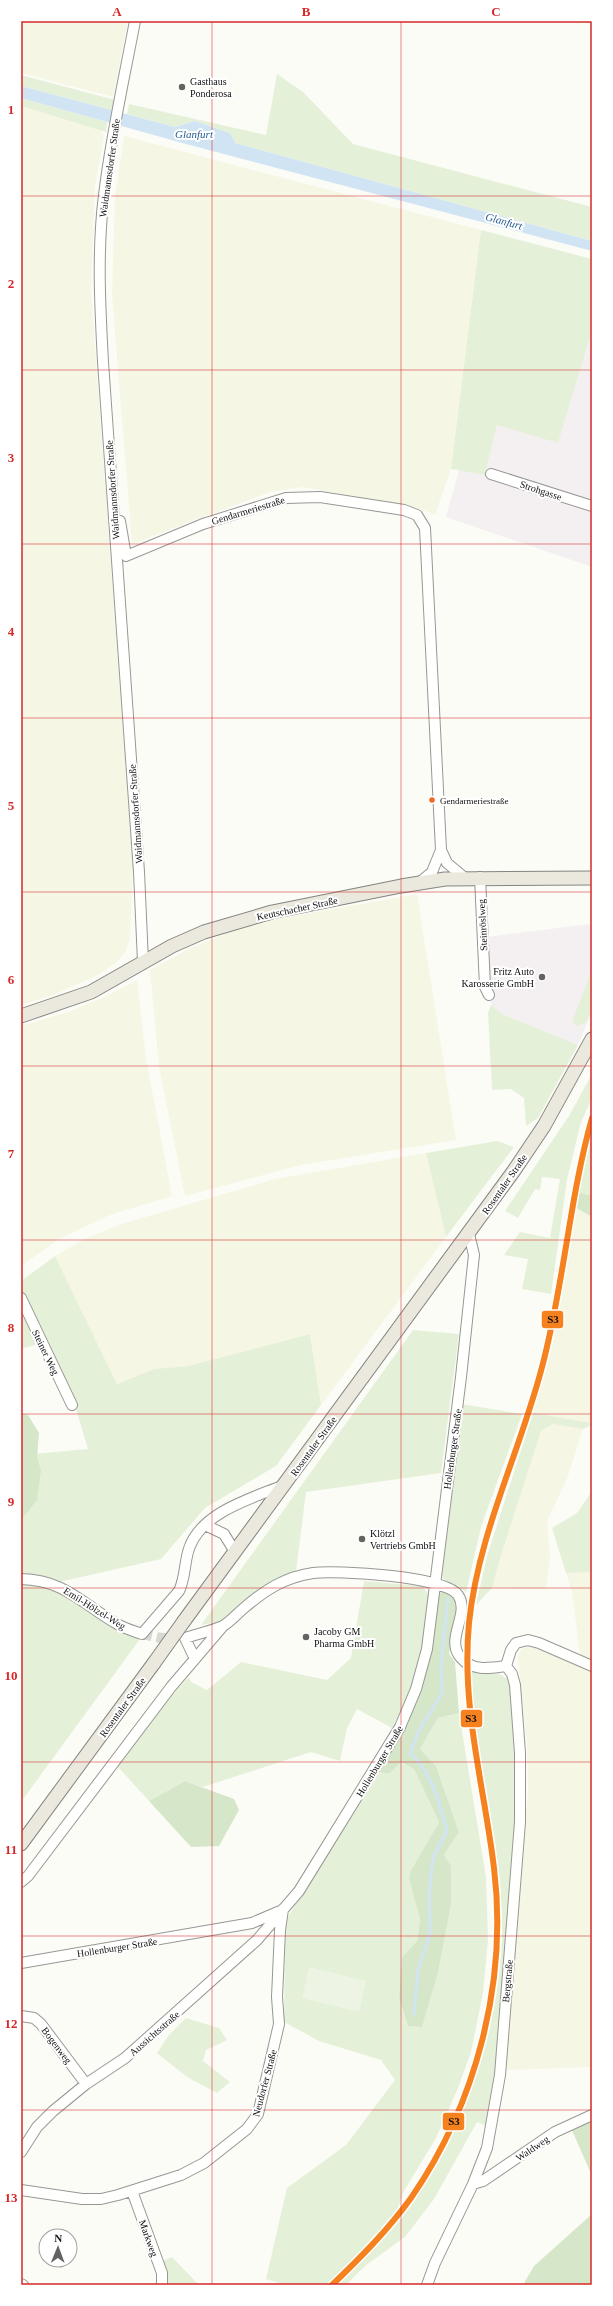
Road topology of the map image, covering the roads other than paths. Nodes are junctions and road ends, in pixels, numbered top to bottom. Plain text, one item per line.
1 (135, 21) edge
2 (110, 465) junction
3 (491, 474) dead end
4 (592, 506) edge
5 (442, 857) junction
6 (465, 878) junction
7 (480, 878) junction
8 (592, 878) edge
9 (445, 879) junction
10 (419, 883) junction
11 (143, 962) junction
12 (489, 995) dead end
13 (21, 1016) edge
14 (592, 1039) edge
15 (469, 1234) junction
16 (21, 1298) edge
17 (72, 1405) dead end
18 (285, 1485) junction
19 (205, 1525) junction
20 (235, 1552) junction
21 (21, 1579) edge
22 (434, 1582) junction
23 (224, 1626) junction
24 (195, 1658) junction
25 (506, 1666) junction
26 (592, 1666) edge
27 (21, 1844) edge
28 (21, 1882) edge
29 (283, 1909) junction
30 (21, 1963) edge
31 (21, 2016) edge
32 (86, 2084) junction
33 (592, 2116) edge
34 (21, 2152) edge
35 (473, 2184) junction
36 (21, 2190) edge
37 (132, 2190) junction
38 (162, 2285) edge
39 (427, 2285) edge

1 - 2 street, Waidmannsdorfer Straße
2 - 5 street, Gendarmeriestraße
2 - 11 street, Waidmannsdorfer Straße
3 - 4 street, Strohgasse
5 - 6 street
5 - 9 street, Gendarmeriestraße
5 - 10 street
6 - 7 main road, Keutschacher Straße
6 - 9 main road, Keutschacher Straße
7 - 8 main road, Keutschacher Straße
7 - 12 street, Steinröslweg
9 - 10 main road, Keutschacher Straße
10 - 11 main road, Keutschacher Straße
11 - 13 main road, Keutschacher Straße
14 - 15 main road, Rosentaler Straße
15 - 18 main road, Rosentaler Straße
15 - 22 street, Hollenburger Straße
16 - 17 street, Steiner Weg
18 - 19 street, Emil-Hölzel-Weg
18 - 20 main road, Rosentaler Straße
19 - 20 street
19 - 21 street, Emil-Hölzel-Weg
20 - 27 main road, Rosentaler Straße, bridge
22 - 23 street
22 - 25 street
22 - 29 street, Hollenburger Straße
23 - 24 street
23 - 24 street
24 - 28 street
25 - 26 street
25 - 35 street, Bergstraße
29 - 30 street, Hollenburger Straße
29 - 32 street, Aussichtsstraße
29 - 37 street, Neudorfer Straße
31 - 32 street, Bogenweg
32 - 34 street, Aussichtsstraße
33 - 35 street, Waldweg
35 - 39 street, Bergstraße
36 - 37 street, Neudorfer Straße
37 - 38 street, Markweg

